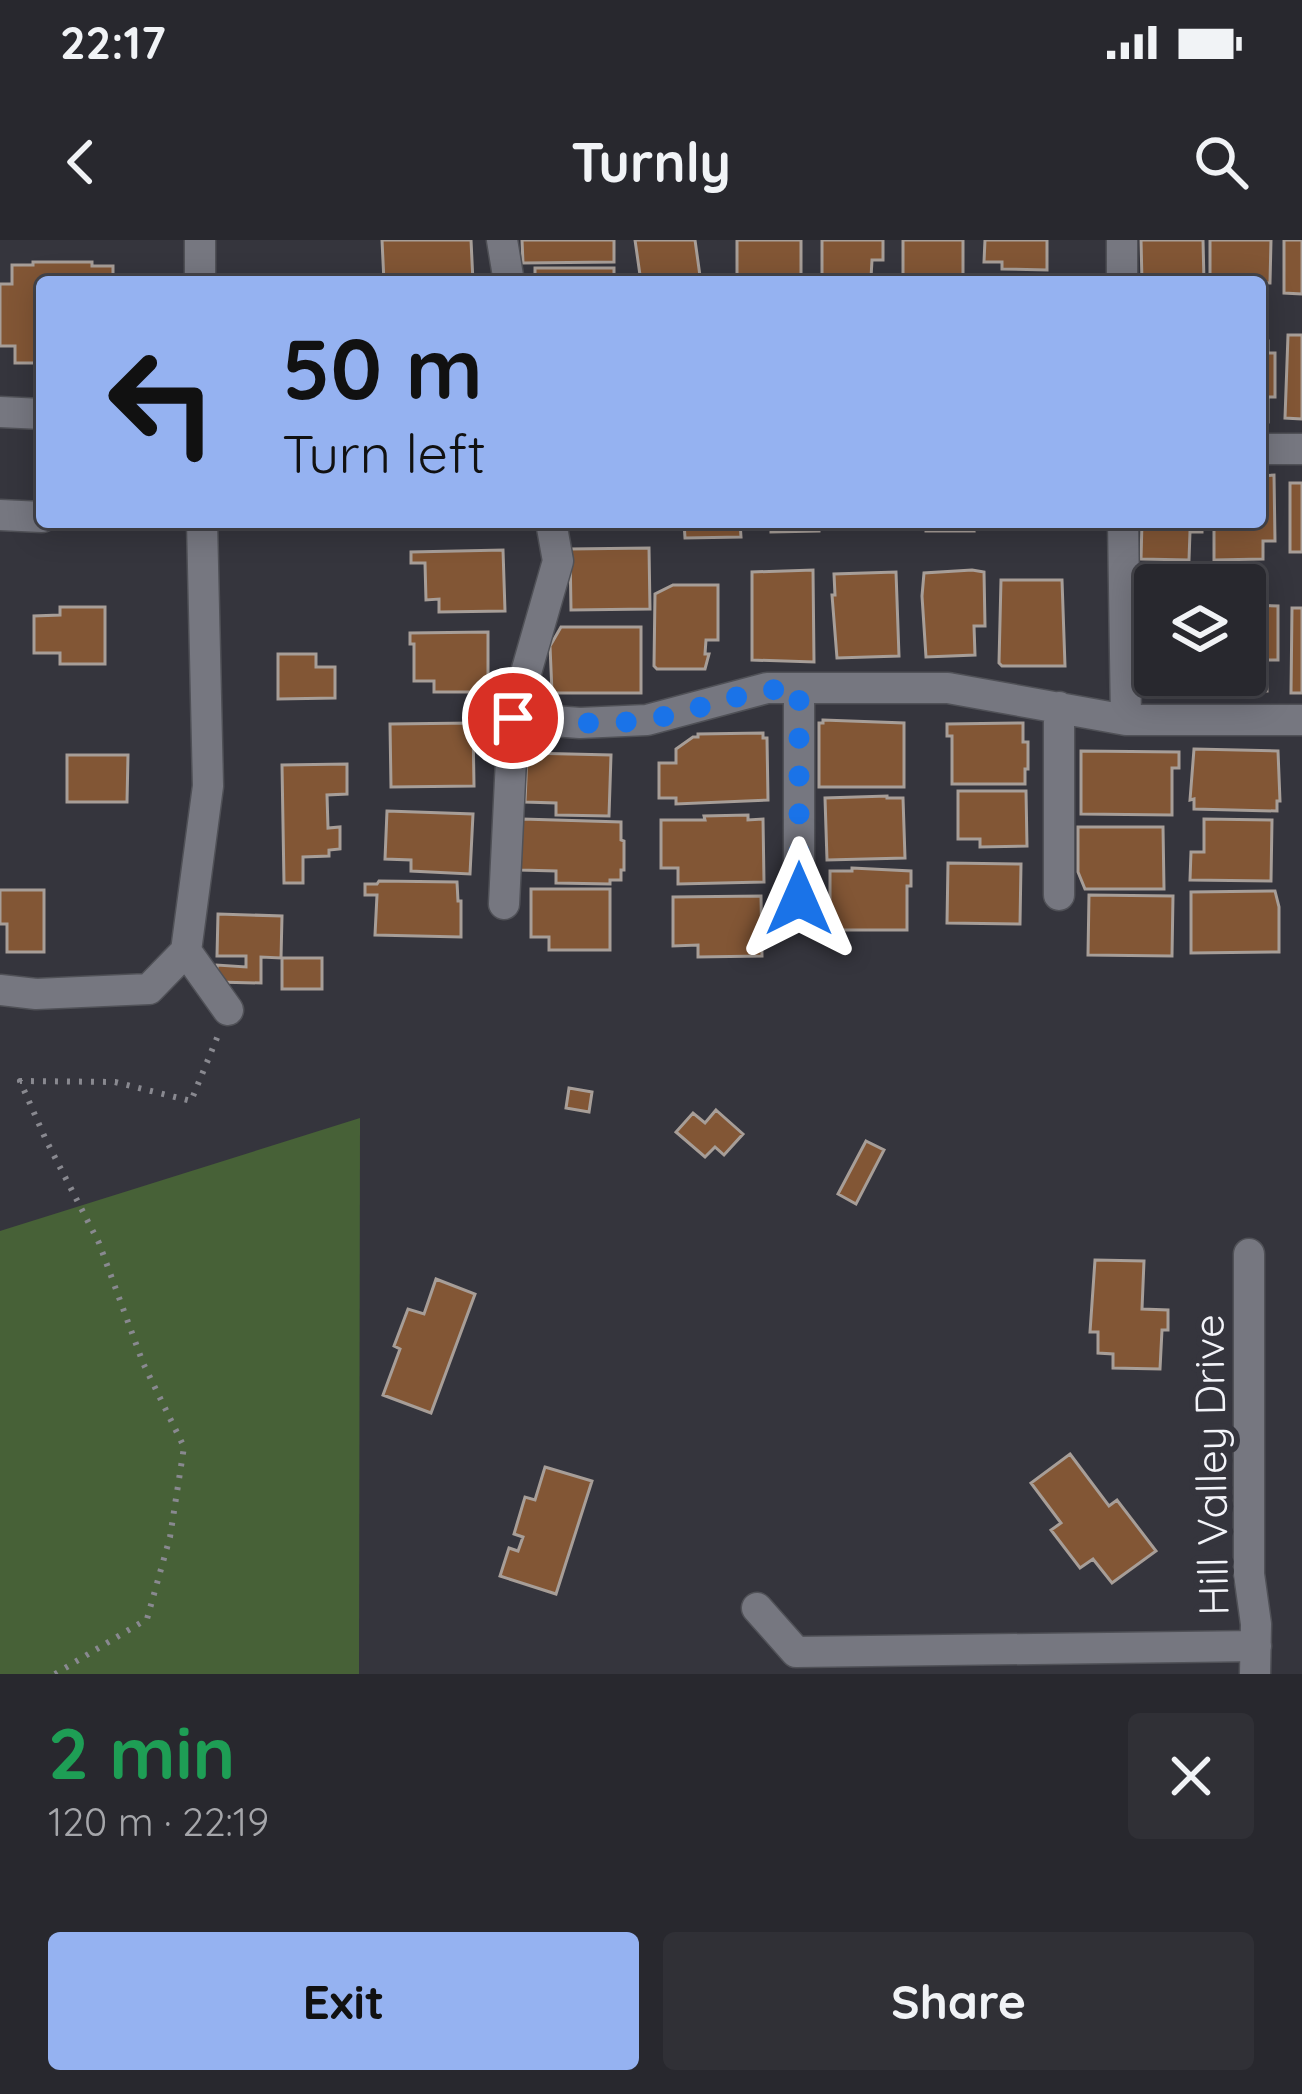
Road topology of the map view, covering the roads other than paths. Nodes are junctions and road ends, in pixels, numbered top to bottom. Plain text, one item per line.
1 (200, 240) edge
2 (502, 240) edge
3 (1123, 240) edge
4 (200, 276) edge
5 (508, 276) edge
6 (1123, 276) edge
7 (0, 412) edge
8 (36, 414) edge
9 (1266, 449) edge
10 (1302, 449) edge
11 (0, 514) edge
12 (36, 517) edge
13 (202, 528) edge
14 (552, 528) edge
15 (1123, 528) edge
16 (799, 688) junction
17 (1059, 707) junction
18 (513, 718) junction
19 (1126, 720) junction
20 (1302, 720) edge
21 (1059, 895) dead end
22 (799, 899) dead end
23 (504, 904) dead end
24 (186, 951) junction
25 (0, 990) edge
26 (228, 1010) road end
27 (1249, 1254) dead end
28 (758, 1609) dead end
29 (1255, 1660) edge
30 (792, 1663) edge

1 - 4 street
2 - 5 street
3 - 6 street
7 - 8 street
9 - 10 street
11 - 12 street
13 - 24 street
14 - 18 street
15 - 19 street
16 - 17 street
16 - 18 street
16 - 22 street
17 - 19 street
17 - 21 street
18 - 23 street
19 - 20 street
24 - 25 street
24 - 26 street
27 - 29 street, Hill Valley Drive
28 - 30 street
29 - 30 street

